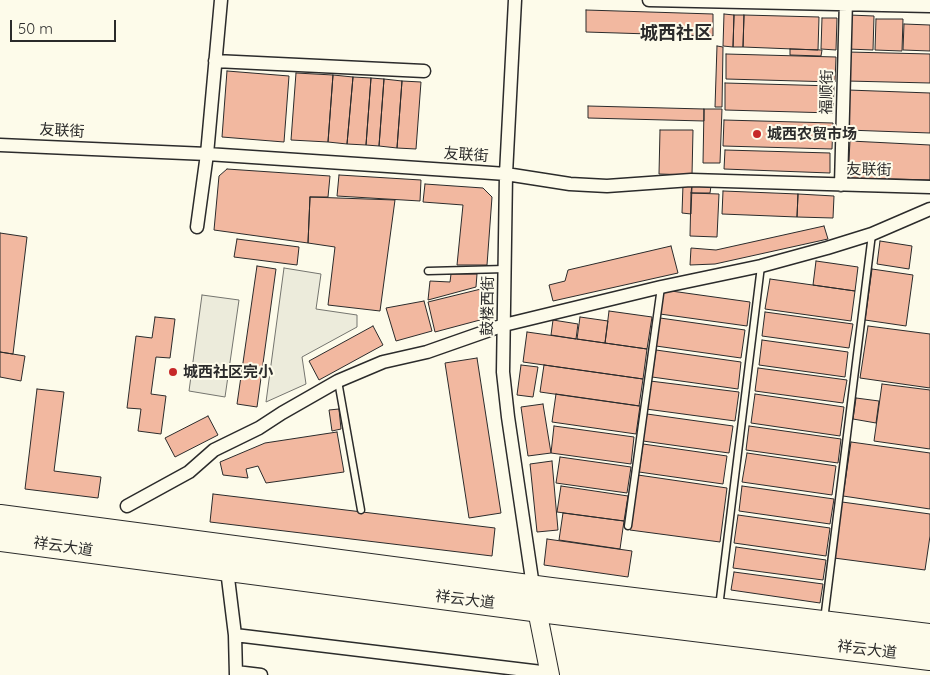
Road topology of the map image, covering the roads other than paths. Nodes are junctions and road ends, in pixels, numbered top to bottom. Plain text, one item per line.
1 (221, 0) edge
2 (515, 0) edge
3 (649, 0) edge
4 (724, 1) edge
5 (846, 2) edge
6 (930, 6) edge
7 (215, 61) junction
8 (424, 70) dead end
9 (0, 145) edge
10 (207, 154) junction
11 (506, 174) junction
12 (841, 185) junction
13 (930, 187) edge
14 (930, 209) edge
15 (196, 227) dead end
16 (872, 234) junction
17 (761, 266) junction
18 (505, 269) junction
19 (428, 271) dead end
20 (661, 287) junction
21 (504, 325) junction
22 (338, 381) junction
23 (127, 506) dead end
24 (362, 510) dead end
25 (0, 517) edge
26 (628, 526) dead end
27 (0, 539) edge
28 (227, 570) junction
29 (535, 599) junction
30 (718, 611) junction
31 (824, 623) junction
32 (235, 636) junction
33 (930, 636) edge
34 (930, 658) edge
35 (236, 673) edge
36 (550, 674) edge
37 (261, 675) edge

1 - 7 street
2 - 11 street, 鼓楼西街
3 - 4 street
4 - 5 street
5 - 6 street
5 - 12 street, 福顺街
7 - 8 street
7 - 10 street
9 - 10 street, 友联街
10 - 11 street, 友联街
10 - 15 street
11 - 12 street, 友联街
11 - 18 street, 鼓楼西街
12 - 13 street, 友联街
14 - 16 street
16 - 17 street
16 - 31 lane
17 - 20 street
17 - 30 lane
18 - 19 lane
18 - 21 street, 鼓楼西街
20 - 21 street
20 - 26 lane
21 - 22 street
21 - 29 street, 鼓楼西街
22 - 23 street
22 - 24 lane
25 - 29 highway, 祥云大道
27 - 28 highway, 祥云大道
28 - 29 highway, 祥云大道
28 - 32 street
29 - 30 highway, 祥云大道
29 - 34 highway, 祥云大道
29 - 36 street
30 - 31 highway, 祥云大道
31 - 33 highway, 祥云大道
32 - 35 street
32 - 36 street
35 - 37 street

